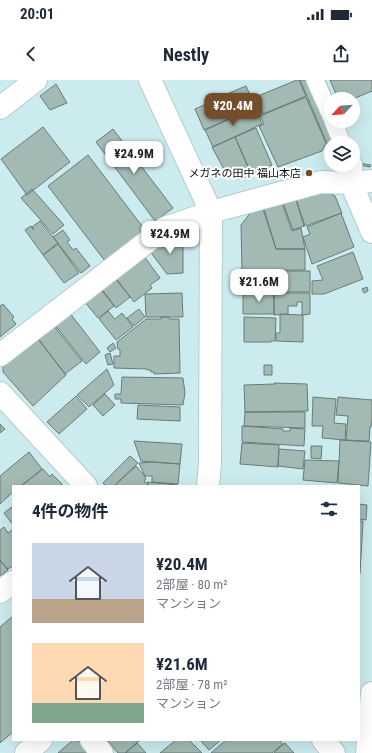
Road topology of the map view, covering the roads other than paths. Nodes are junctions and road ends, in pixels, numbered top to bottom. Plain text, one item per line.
1 (36, 80) edge
2 (150, 80) edge
3 (315, 80) edge
4 (324, 100) edge
5 (0, 108) edge
6 (358, 176) edge
7 (211, 212) junction
8 (372, 232) edge
9 (0, 355) edge
10 (0, 393) edge
11 (85, 485) edge
12 (208, 485) edge
13 (12, 583) edge
14 (0, 592) edge
15 (372, 693) edge
16 (40, 741) edge
17 (92, 741) edge
18 (324, 741) edge
19 (26, 753) edge
20 (102, 753) edge
21 (334, 753) edge
22 (367, 753) edge

1 - 5 street
2 - 7 street
3 - 4 street
6 - 7 street
6 - 8 street
7 - 9 street
7 - 12 street
10 - 11 street
13 - 14 street
15 - 22 street
16 - 19 street
17 - 20 street
18 - 21 street

